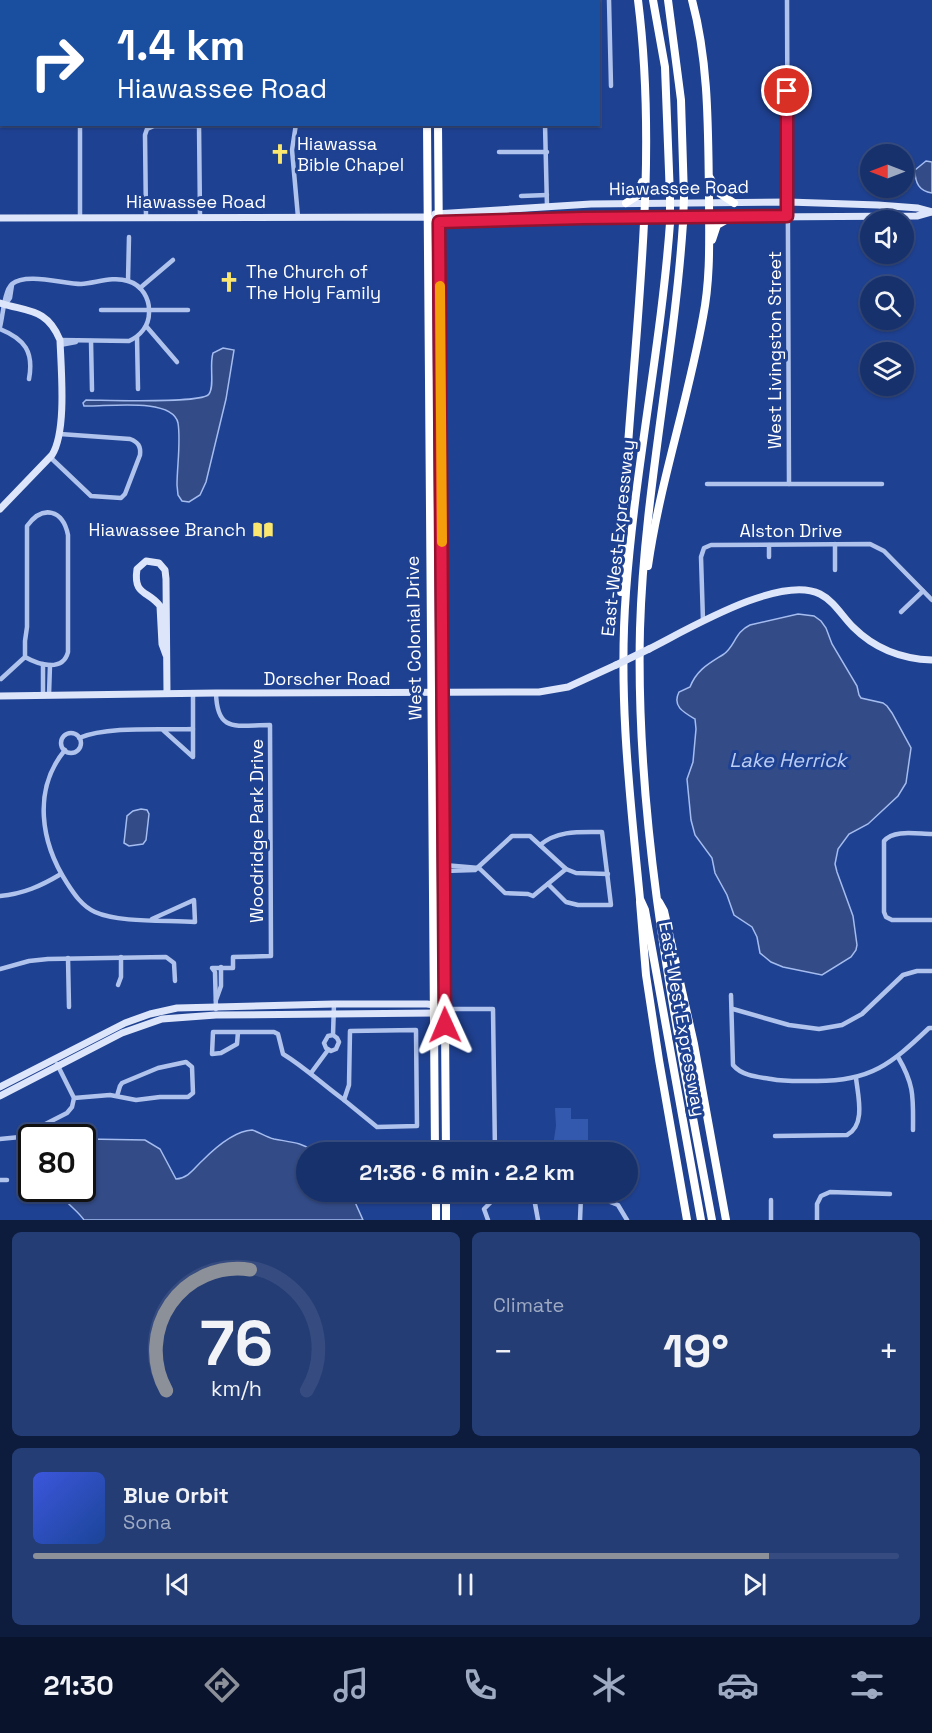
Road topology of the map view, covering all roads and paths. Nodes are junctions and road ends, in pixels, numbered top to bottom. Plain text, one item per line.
1 (609, 0) edge
2 (638, 0) edge
3 (653, 0) edge
4 (668, 0) edge
5 (692, 0) edge
6 (787, 0) edge
7 (611, 86) dead end
8 (80, 126) edge
9 (154, 126) edge
10 (199, 126) edge
11 (296, 126) edge
12 (427, 126) edge
13 (438, 126) edge
14 (545, 126) edge
15 (499, 152) dead end
16 (547, 152) junction
17 (645, 173) junction
18 (709, 174) junction
19 (548, 195) junction
20 (521, 196) dead end
21 (788, 202) junction
22 (626, 203) junction
23 (645, 203) junction
24 (709, 203) junction
25 (734, 203) junction
26 (548, 207) junction
27 (932, 212) edge
28 (787, 216) junction
29 (80, 217) junction
30 (146, 217) junction
31 (200, 217) junction
32 (298, 217) junction
33 (439, 217) junction
34 (643, 217) junction
35 (709, 217) junction
36 (730, 217) junction
37 (0, 218) edge
38 (428, 218) junction
39 (129, 237) dead end
40 (709, 258) junction
41 (173, 260) dead end
42 (128, 281) junction
43 (140, 288) junction
44 (3, 304) edge
45 (101, 310) dead end
46 (149, 310) junction
47 (188, 310) dead end
48 (428, 315) junction
49 (146, 326) junction
50 (0, 328) edge
51 (137, 337) junction
52 (91, 341) junction
53 (60, 343) junction
54 (177, 362) dead end
55 (429, 373) junction
56 (441, 373) junction
57 (29, 379) dead end
58 (138, 389) dead end
59 (92, 390) dead end
60 (441, 411) junction
61 (60, 434) junction
62 (50, 457) junction
63 (707, 484) dead end
64 (789, 484) junction
65 (882, 484) dead end
66 (0, 509) edge
67 (430, 520) junction
68 (441, 520) junction
69 (835, 544) junction
70 (769, 545) junction
71 (769, 557) dead end
72 (835, 570) dead end
73 (642, 584) junction
74 (924, 591) junction
75 (932, 600) edge
76 (901, 612) dead end
77 (624, 621) junction
78 (703, 622) junction
79 (166, 655) junction
80 (25, 657) junction
81 (932, 660) edge
82 (44, 664) junction
83 (50, 665) junction
84 (1, 679) edge
85 (166, 693) junction
86 (193, 693) junction
87 (216, 693) junction
88 (431, 694) junction
89 (443, 694) junction
90 (46, 695) junction
91 (0, 696) edge
92 (193, 729) junction
93 (163, 730) junction
94 (79, 738) junction
95 (64, 750) junction
96 (932, 834) edge
97 (433, 835) junction
98 (540, 845) junction
99 (444, 868) junction
100 (479, 868) junction
101 (433, 869) junction
102 (566, 870) junction
103 (61, 874) junction
104 (608, 874) junction
105 (548, 884) junction
106 (0, 896) edge
107 (657, 896) junction
108 (640, 899) junction
109 (444, 902) junction
110 (152, 919) junction
111 (932, 920) edge
112 (121, 957) junction
113 (68, 958) junction
114 (221, 967) junction
115 (0, 969) edge
116 (932, 970) edge
117 (175, 981) dead end
118 (118, 985) dead end
119 (731, 995) dead end
120 (334, 1004) junction
121 (69, 1007) dead end
122 (216, 1007) junction
123 (434, 1009) junction
124 (444, 1009) junction
125 (733, 1009) junction
126 (334, 1014) junction
127 (932, 1028) edge
128 (238, 1032) junction
129 (333, 1035) junction
130 (331, 1050) junction
131 (898, 1057) junction
132 (56, 1062) junction
133 (311, 1073) junction
134 (856, 1078) junction
135 (0, 1087) edge
136 (0, 1096) edge
137 (117, 1096) junction
138 (74, 1098) junction
139 (344, 1100) junction
140 (913, 1130) dead end
141 (775, 1136) dead end
142 (0, 1138) edge
143 (436, 1142) edge
144 (446, 1142) edge
145 (495, 1142) edge
146 (0, 1180) edge
147 (7, 1180) dead end
148 (890, 1194) dead end
149 (771, 1200) dead end
150 (436, 1202) edge
151 (446, 1202) edge
152 (490, 1202) edge
153 (535, 1202) edge
154 (581, 1202) edge
155 (610, 1202) edge
156 (436, 1220) edge
157 (446, 1220) edge
158 (488, 1220) edge
159 (537, 1220) edge
160 (580, 1220) edge
161 (627, 1220) edge
162 (687, 1220) edge
163 (700, 1220) edge
164 (712, 1220) edge
165 (726, 1220) edge
166 (771, 1220) edge
167 (817, 1220) edge

1 - 7 street
2 - 17 highway
3 - 77 highway, East-West Expressway, bridge
4 - 73 highway, East-West Expressway, bridge
5 - 18 highway
6 - 21 street, West Livingston Street
8 - 29 street
9 - 30 street
10 - 31 street
11 - 32 street
12 - 38 highway, West Colonial Drive
13 - 33 highway, West Colonial Drive
14 - 16 street
15 - 16 street
16 - 19 street
17 - 22 highway
17 - 23 highway
18 - 24 highway
18 - 25 highway
19 - 20 street
19 - 26 street
21 - 25 street, Hiawassee Road
21 - 27 street, Hiawassee Road
21 - 28 street, West Livingston Street
22 - 23 street, Hiawassee Road
22 - 26 street, Hiawassee Road
23 - 24 street, Hiawassee Road
23 - 34 highway
24 - 25 street, Hiawassee Road
24 - 35 highway
26 - 33 street, Hiawassee Road
27 - 28 street, Hiawassee Road
28 - 36 street, Hiawassee Road
28 - 64 street, West Livingston Street
29 - 30 street, Hiawassee Road
29 - 37 street, Hiawassee Road
30 - 31 street, Hiawassee Road
31 - 32 street, Hiawassee Road
32 - 38 street, Hiawassee Road
33 - 34 street, Hiawassee Road
33 - 38 street, Hiawassee Road
33 - 56 highway, West Colonial Drive
34 - 35 street, Hiawassee Road
34 - 77 highway
35 - 36 street, Hiawassee Road
35 - 40 highway
36 - 40 highway
38 - 48 highway, West Colonial Drive
39 - 42 street
40 - 73 highway
41 - 43 street
42 - 43 street
42 - 44 street
43 - 46 street
44 - 50 street
44 - 53 street
45 - 46 street
46 - 47 street
46 - 49 street
48 - 55 highway, West Colonial Drive
48 - 56 highway
49 - 51 street
49 - 54 street
50 - 57 street
51 - 52 street
51 - 58 street
52 - 53 street
52 - 59 street
53 - 61 street
55 - 60 highway
55 - 67 highway, West Colonial Drive
56 - 60 highway, West Colonial Drive
60 - 68 highway, West Colonial Drive
61 - 62 street
61 - 62 street
62 - 66 street
63 - 64 street
64 - 65 street
67 - 68 highway
67 - 88 highway, West Colonial Drive
68 - 89 highway, West Colonial Drive
69 - 70 street, Alston Drive
69 - 72 street
69 - 74 street, Alston Drive
70 - 71 street
70 - 78 street, Alston Drive
73 - 107 highway, East-West Expressway
74 - 75 street, Alston Drive
74 - 76 street
77 - 108 highway, East-West Expressway
78 - 81 street, Dorscher Road
78 - 89 street, Dorscher Road, bridge
79 - 79 street
79 - 85 street
80 - 82 street
80 - 83 street
80 - 84 street
82 - 83 street
82 - 90 street
83 - 90 street
85 - 86 street, Dorscher Road
85 - 90 street, Dorscher Road
86 - 87 street, Dorscher Road
86 - 92 street
87 - 88 street, Dorscher Road
87 - 114 street, Woodridge Park Drive
88 - 89 street, Dorscher Road
88 - 97 highway, West Colonial Drive
89 - 99 highway, West Colonial Drive
90 - 91 street, Dorscher Road
92 - 93 street
92 - 93 street
93 - 94 street
94 - 95 street
94 - 95 street
95 - 103 street
96 - 111 street
97 - 99 highway
97 - 101 highway, West Colonial Drive
98 - 100 street
98 - 102 street
98 - 104 street
99 - 100 street
99 - 109 highway, West Colonial Drive
100 - 105 street
101 - 109 highway
101 - 123 highway, West Colonial Drive
102 - 104 street
102 - 105 street
103 - 106 street
103 - 110 street
104 - 105 street
107 - 164 highway, East-West Expressway
107 - 165 highway
108 - 162 highway
108 - 163 highway, East-West Expressway
109 - 124 highway, West Colonial Drive
110 - 110 street
112 - 113 street
112 - 117 street
112 - 118 street
113 - 115 street
113 - 121 street
114 - 122 street
114 - 122 street, Woodridge Park Drive
116 - 125 street
119 - 125 street
120 - 122 street
120 - 123 street
120 - 126 street
122 - 126 street
122 - 132 street
123 - 124 street
123 - 126 street
123 - 143 highway, West Colonial Drive
124 - 144 highway, West Colonial Drive
124 - 145 street
125 - 134 street
126 - 129 street
127 - 131 street
128 - 128 street
128 - 133 street
129 - 130 street
129 - 130 street
130 - 133 street
131 - 134 street
131 - 140 street
132 - 135 street
132 - 136 street
132 - 138 street
133 - 139 street
134 - 141 street
137 - 137 street
137 - 138 street
138 - 142 street
139 - 139 street
146 - 147 street
148 - 167 street
149 - 166 street
150 - 156 highway
151 - 157 highway
152 - 158 street
153 - 159 street
154 - 160 street
155 - 161 street

